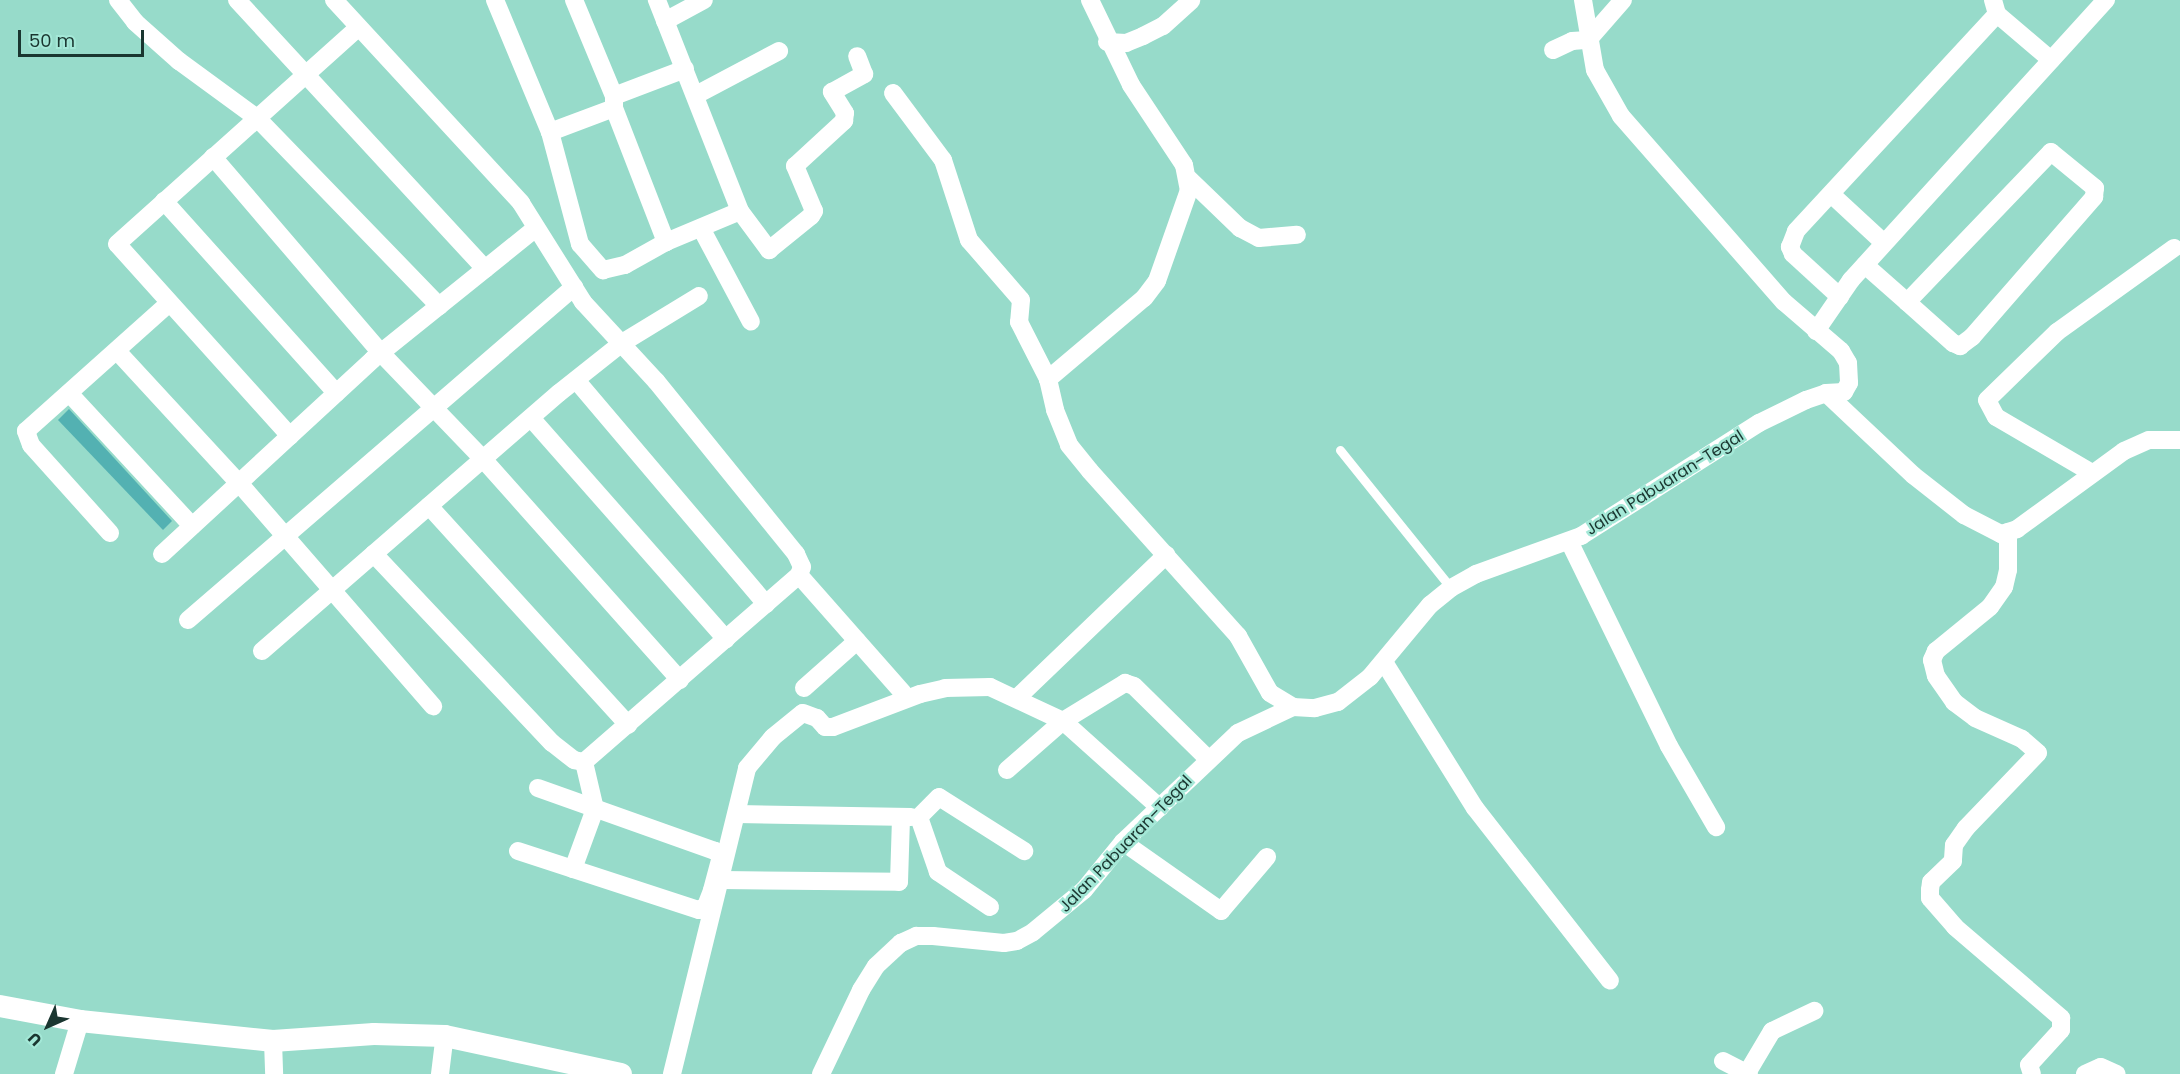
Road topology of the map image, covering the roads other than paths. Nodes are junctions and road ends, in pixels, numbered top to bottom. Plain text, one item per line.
1 (118, 0) edge
2 (237, 0) edge
3 (334, 0) edge
4 (495, 0) edge
5 (574, 0) edge
6 (657, 0) edge
7 (704, 0) edge
8 (1090, 0) edge
9 (1583, 0) edge
10 (1623, 0) edge
11 (1191, 1) edge
12 (2102, 1) edge
13 (1995, 7) edge
14 (665, 21) junction
15 (358, 28) junction
16 (1588, 40) junction
17 (1107, 42) junction
18 (1553, 50) dead end
19 (779, 51) dead end
20 (857, 56) dead end
21 (2051, 60) junction
22 (685, 69) junction
23 (304, 76) junction
24 (893, 93) dead end
25 (696, 95) junction
26 (614, 102) junction
27 (257, 118) junction
28 (550, 132) junction
29 (213, 158) junction
30 (1189, 179) junction
31 (1831, 194) junction
32 (164, 201) junction
33 (740, 211) junction
34 (536, 228) junction
35 (701, 228) junction
36 (1297, 235) dead end
37 (666, 242) junction
38 (1884, 243) junction
39 (2174, 248) dead end
40 (1865, 264) junction
41 (485, 270) junction
42 (574, 287) junction
43 (699, 296) dead end
44 (1840, 297) junction
45 (1907, 302) junction
46 (168, 304) junction
47 (439, 306) junction
48 (752, 322) dead end
49 (1816, 332) junction
50 (622, 343) junction
51 (117, 351) junction
52 (381, 353) junction
53 (1048, 379) junction
54 (576, 380) junction
55 (69, 393) junction
56 (336, 393) junction
57 (1826, 393) junction
58 (435, 406) junction
59 (531, 418) junction
60 (290, 436) junction
61 (2180, 440) edge
62 (1340, 450) dead end
63 (483, 459) junction
64 (2092, 473) junction
65 (239, 483) junction
66 (429, 506) junction
67 (192, 526) junction
68 (110, 532) dead end
69 (2008, 532) junction
70 (285, 536) junction
71 (1569, 541) junction
72 (162, 554) dead end
73 (374, 554) junction
74 (1166, 555) junction
75 (799, 575) junction
76 (1451, 588) junction
77 (331, 591) junction
78 (766, 604) junction
79 (188, 620) dead end
80 (726, 639) junction
81 (857, 641) junction
82 (262, 651) dead end
83 (1384, 662) junction
84 (680, 680) junction
85 (804, 688) dead end
86 (903, 693) dead end
87 (1017, 698) junction
88 (433, 706) dead end
89 (1293, 707) junction
90 (1063, 721) junction
91 (628, 725) junction
92 (1208, 759) junction
93 (584, 762) junction
94 (1006, 770) dead end
95 (538, 788) dead end
96 (1160, 808) junction
97 (595, 809) junction
98 (737, 814) junction
99 (910, 817) junction
100 (1716, 827) dead end
101 (1123, 842) junction
102 (518, 851) dead end
103 (1024, 851) dead end
104 (1267, 856) dead end
105 (573, 870) junction
106 (722, 880) junction
107 (990, 907) dead end
108 (1610, 981) dead end
109 (0, 1006) edge
110 (1814, 1011) dead end
111 (80, 1021) junction
112 (445, 1036) junction
113 (273, 1041) junction
114 (1723, 1061) dead end
115 (1748, 1073) edge
116 (64, 1074) edge
117 (274, 1074) edge
118 (440, 1074) edge
119 (621, 1074) edge
120 (672, 1074) edge
121 (820, 1074) edge
122 (2032, 1074) edge
123 (2085, 1074) edge
124 (2117, 1074) edge

1 - 27 street
2 - 23 street
3 - 15 street
4 - 28 street
5 - 26 street
6 - 14 street
7 - 14 street
8 - 17 street
9 - 16 street
10 - 16 street
11 - 17 street
12 - 21 street
13 - 21 street
13 - 31 street
14 - 22 street
15 - 23 street
15 - 34 street
16 - 18 street
16 - 49 street
17 - 30 street
19 - 25 street
20 - 33 street
21 - 38 street
22 - 25 street
22 - 26 street
23 - 27 street
23 - 41 street
24 - 53 street
25 - 33 street
26 - 28 street
26 - 37 street
27 - 29 street
27 - 47 street
28 - 37 street
29 - 32 street
29 - 52 street
30 - 36 street
30 - 53 street
31 - 38 street
31 - 44 street
32 - 46 street
32 - 56 street
33 - 35 street
34 - 41 street
34 - 42 street
35 - 37 street
35 - 48 street
38 - 40 street
39 - 64 street
40 - 44 street
40 - 45 street
41 - 47 street
42 - 50 street
42 - 58 street
43 - 50 street
44 - 49 street
45 - 45 street
46 - 51 street
46 - 60 street
47 - 52 street
49 - 57 street, Jalan Pabuaran–Tegal
50 - 54 street
50 - 75 street
51 - 55 street
51 - 65 street
52 - 56 street
52 - 58 street
53 - 74 street
54 - 59 street
54 - 78 street
55 - 67 street
55 - 68 street
56 - 60 street
57 - 69 street
57 - 71 street, Jalan Pabuaran–Tegal
58 - 63 street
58 - 70 street
59 - 63 street
59 - 80 street
60 - 65 street
61 - 64 street
62 - 76 lane
63 - 66 street
63 - 84 street
64 - 69 street
65 - 67 street
65 - 70 street
66 - 73 street
66 - 91 street
67 - 72 street
69 - 122 street
70 - 77 street
70 - 79 street
71 - 76 street, Jalan Pabuaran–Tegal
71 - 100 street
73 - 77 street
73 - 93 street
74 - 87 street
74 - 89 street
75 - 78 street
75 - 81 street
76 - 83 street, Jalan Pabuaran–Tegal
77 - 82 street
77 - 88 street
78 - 80 street
80 - 84 street
81 - 85 street
81 - 86 street
83 - 89 street, Jalan Pabuaran–Tegal
83 - 108 street
84 - 91 street
87 - 90 street
87 - 98 street
89 - 92 street, Jalan Pabuaran–Tegal
90 - 92 street
90 - 94 street
90 - 96 street
91 - 93 street
92 - 96 street, Jalan Pabuaran–Tegal
93 - 97 street
95 - 97 street
96 - 101 street, Jalan Pabuaran–Tegal
97 - 105 street
97 - 105 street
98 - 99 street
98 - 106 street
99 - 103 street
99 - 106 street
99 - 107 street
101 - 104 street
101 - 121 street, Jalan Pabuaran–Tegal
102 - 105 street
106 - 120 street
109 - 111 street
110 - 115 street
111 - 113 street
111 - 116 street
112 - 113 street
112 - 118 street
112 - 119 street
113 - 117 street
114 - 115 street
123 - 124 street

